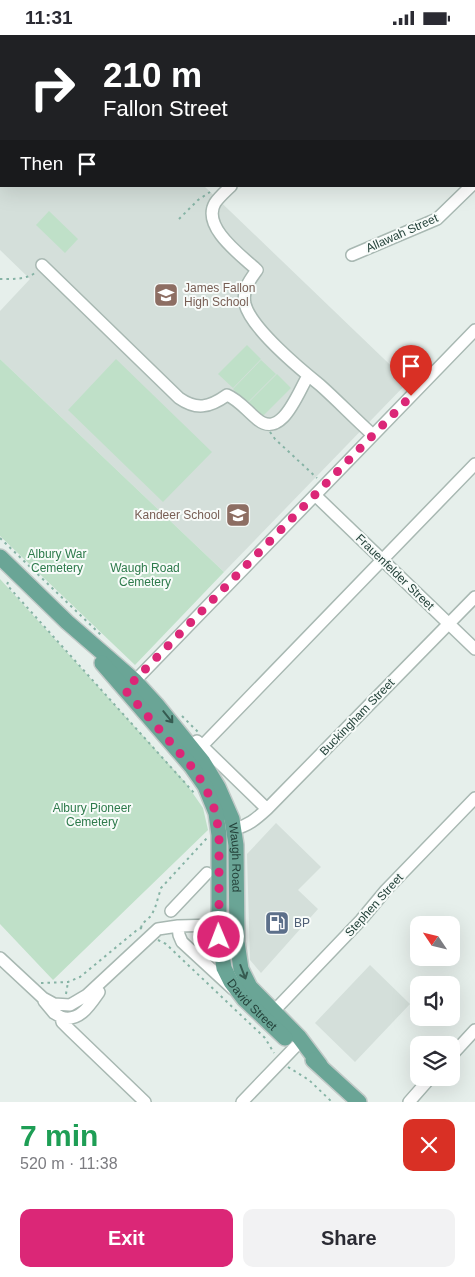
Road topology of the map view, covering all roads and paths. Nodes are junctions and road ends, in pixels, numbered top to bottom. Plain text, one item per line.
1 (469, 187) edge
2 (228, 190) edge
3 (210, 192) dead end
4 (179, 219) dead end
5 (352, 255) dead end
6 (42, 265) joint
7 (0, 279) edge
8 (475, 330) edge
9 (308, 376) junction
10 (264, 424) junction
11 (373, 435) junction
12 (475, 464) edge
13 (317, 478) dead end
14 (316, 496) junction
15 (0, 537) edge
16 (0, 557) edge
17 (382, 559) junction
18 (7, 585) dead end
19 (475, 597) edge
20 (449, 624) junction
21 (106, 640) dead end
22 (475, 649) edge
23 (130, 686) junction
24 (195, 745) junction
25 (196, 795) dead end
26 (475, 798) edge
27 (268, 809) junction
28 (234, 829) junction
29 (212, 832) dead end
30 (207, 873) dead end
31 (236, 924) junction
32 (218, 925) junction
33 (177, 926) junction
34 (146, 931) junction
35 (0, 958) edge
36 (37, 981) dead end
37 (68, 982) junction
38 (244, 999) junction
39 (63, 1007) junction
40 (273, 1012) junction
41 (475, 1030) edge
42 (460, 1046) edge
43 (295, 1047) junction
44 (282, 1061) junction
45 (320, 1065) junction
46 (423, 1086) edge
47 (145, 1102) edge
48 (242, 1102) edge
49 (332, 1102) edge
50 (359, 1102) edge
51 (409, 1102) edge

1 - 5 street, Allawah Street
2 - 9 street
3 - 4 path
6 - 7 path
6 - 10 street
8 - 11 street
9 - 10 street
9 - 11 street
10 - 13 path
11 - 14 street
12 - 17 street
14 - 17 street, Frauenfelder Street
14 - 23 street
15 - 21 path
16 - 23 main road, Waugh Road
17 - 20 street, Frauenfelder Street
17 - 24 street
18 - 25 path
19 - 20 street, Buckingham Street
20 - 22 street, Frauenfelder Street
20 - 27 street, Buckingham Street
23 -> 24 main road, Waugh Road
23 - 32 main road, Waugh Road
24 - 27 street, Waugh Road
24 - 28 main road, Waugh Road
26 - 40 street, Stephen Street
27 - 28 street, Buckingham Street
28 - 31 main road, Waugh Road
29 - 34 path
30 - 33 street
31 - 32 main road
31 -> 40 main road, David Street
32 - 33 street
32 - 38 main road, David Street
33 - 34 street
33 - 38 street
34 - 37 path
34 - 39 street
34 - 44 path
35 - 39 street
36 - 37 path
37 - 39 path
38 - 43 main road, David Street
39 - 47 street
40 - 45 main road, David Street
41 - 42 street
43 - 44 street
43 - 45 main road, David Street
44 - 48 street
44 - 49 path
45 - 50 main road, David Street
46 - 51 street

